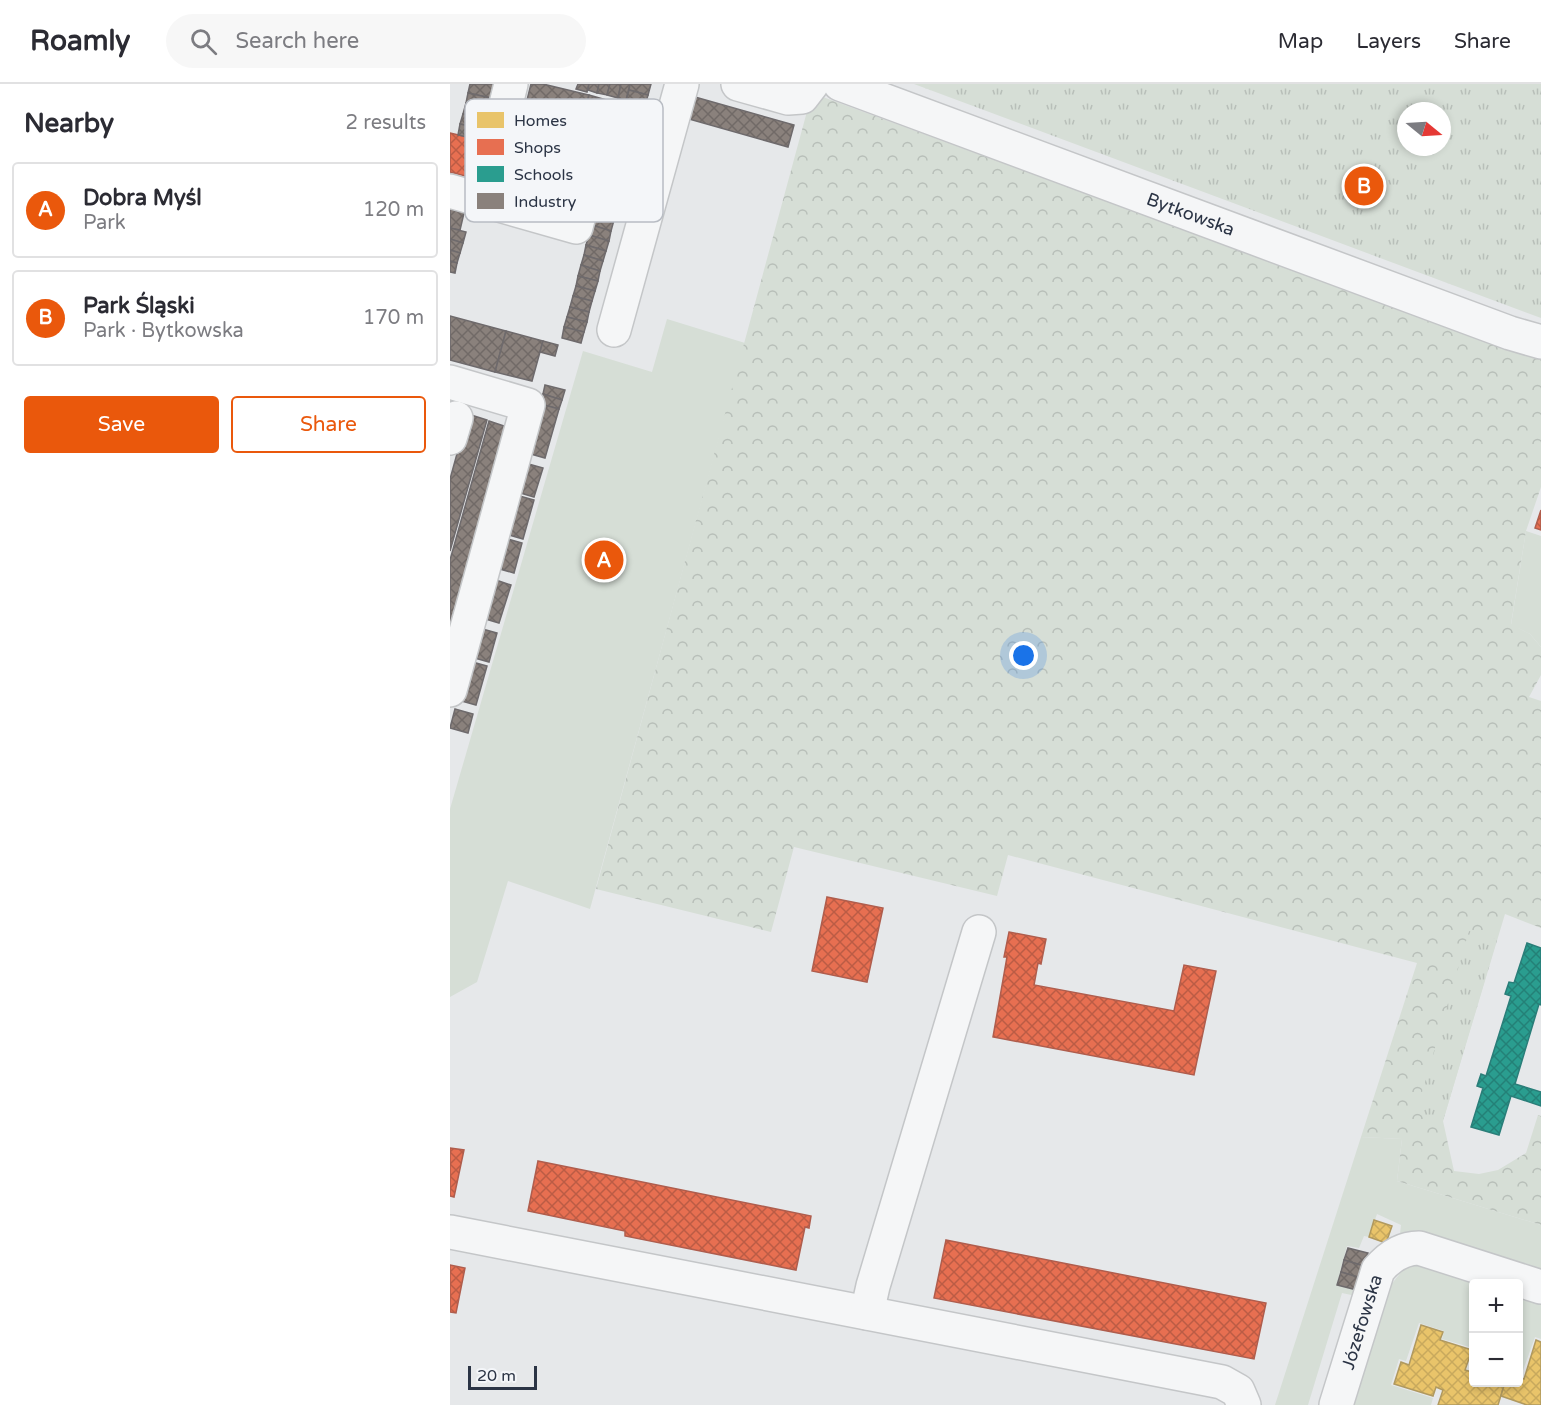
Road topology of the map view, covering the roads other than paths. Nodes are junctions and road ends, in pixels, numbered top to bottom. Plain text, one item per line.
1 (511, 84) edge
2 (682, 84) edge
3 (738, 84) edge
4 (812, 84) edge
5 (840, 84) edge
6 (507, 99) edge
7 (663, 153) edge
8 (450, 191) edge
9 (465, 195) edge
10 (562, 222) edge
11 (577, 222) edge
12 (644, 222) edge
13 (614, 330) dead end
14 (1541, 342) edge
15 (450, 382) edge
16 (450, 690) edge
17 (979, 932) dead end
18 (450, 1232) edge
19 (1541, 1287) edge
20 (867, 1313) junction
21 (1244, 1405) edge
22 (1336, 1405) edge

1 - 6 street
2 - 7 street
3 - 4 street
5 - 14 street, Bytkowska
8 - 9 street
10 - 11 street
12 - 13 street
15 - 16 street
17 - 20 street
18 - 20 street
19 - 22 street, Józefowska
20 - 21 street

